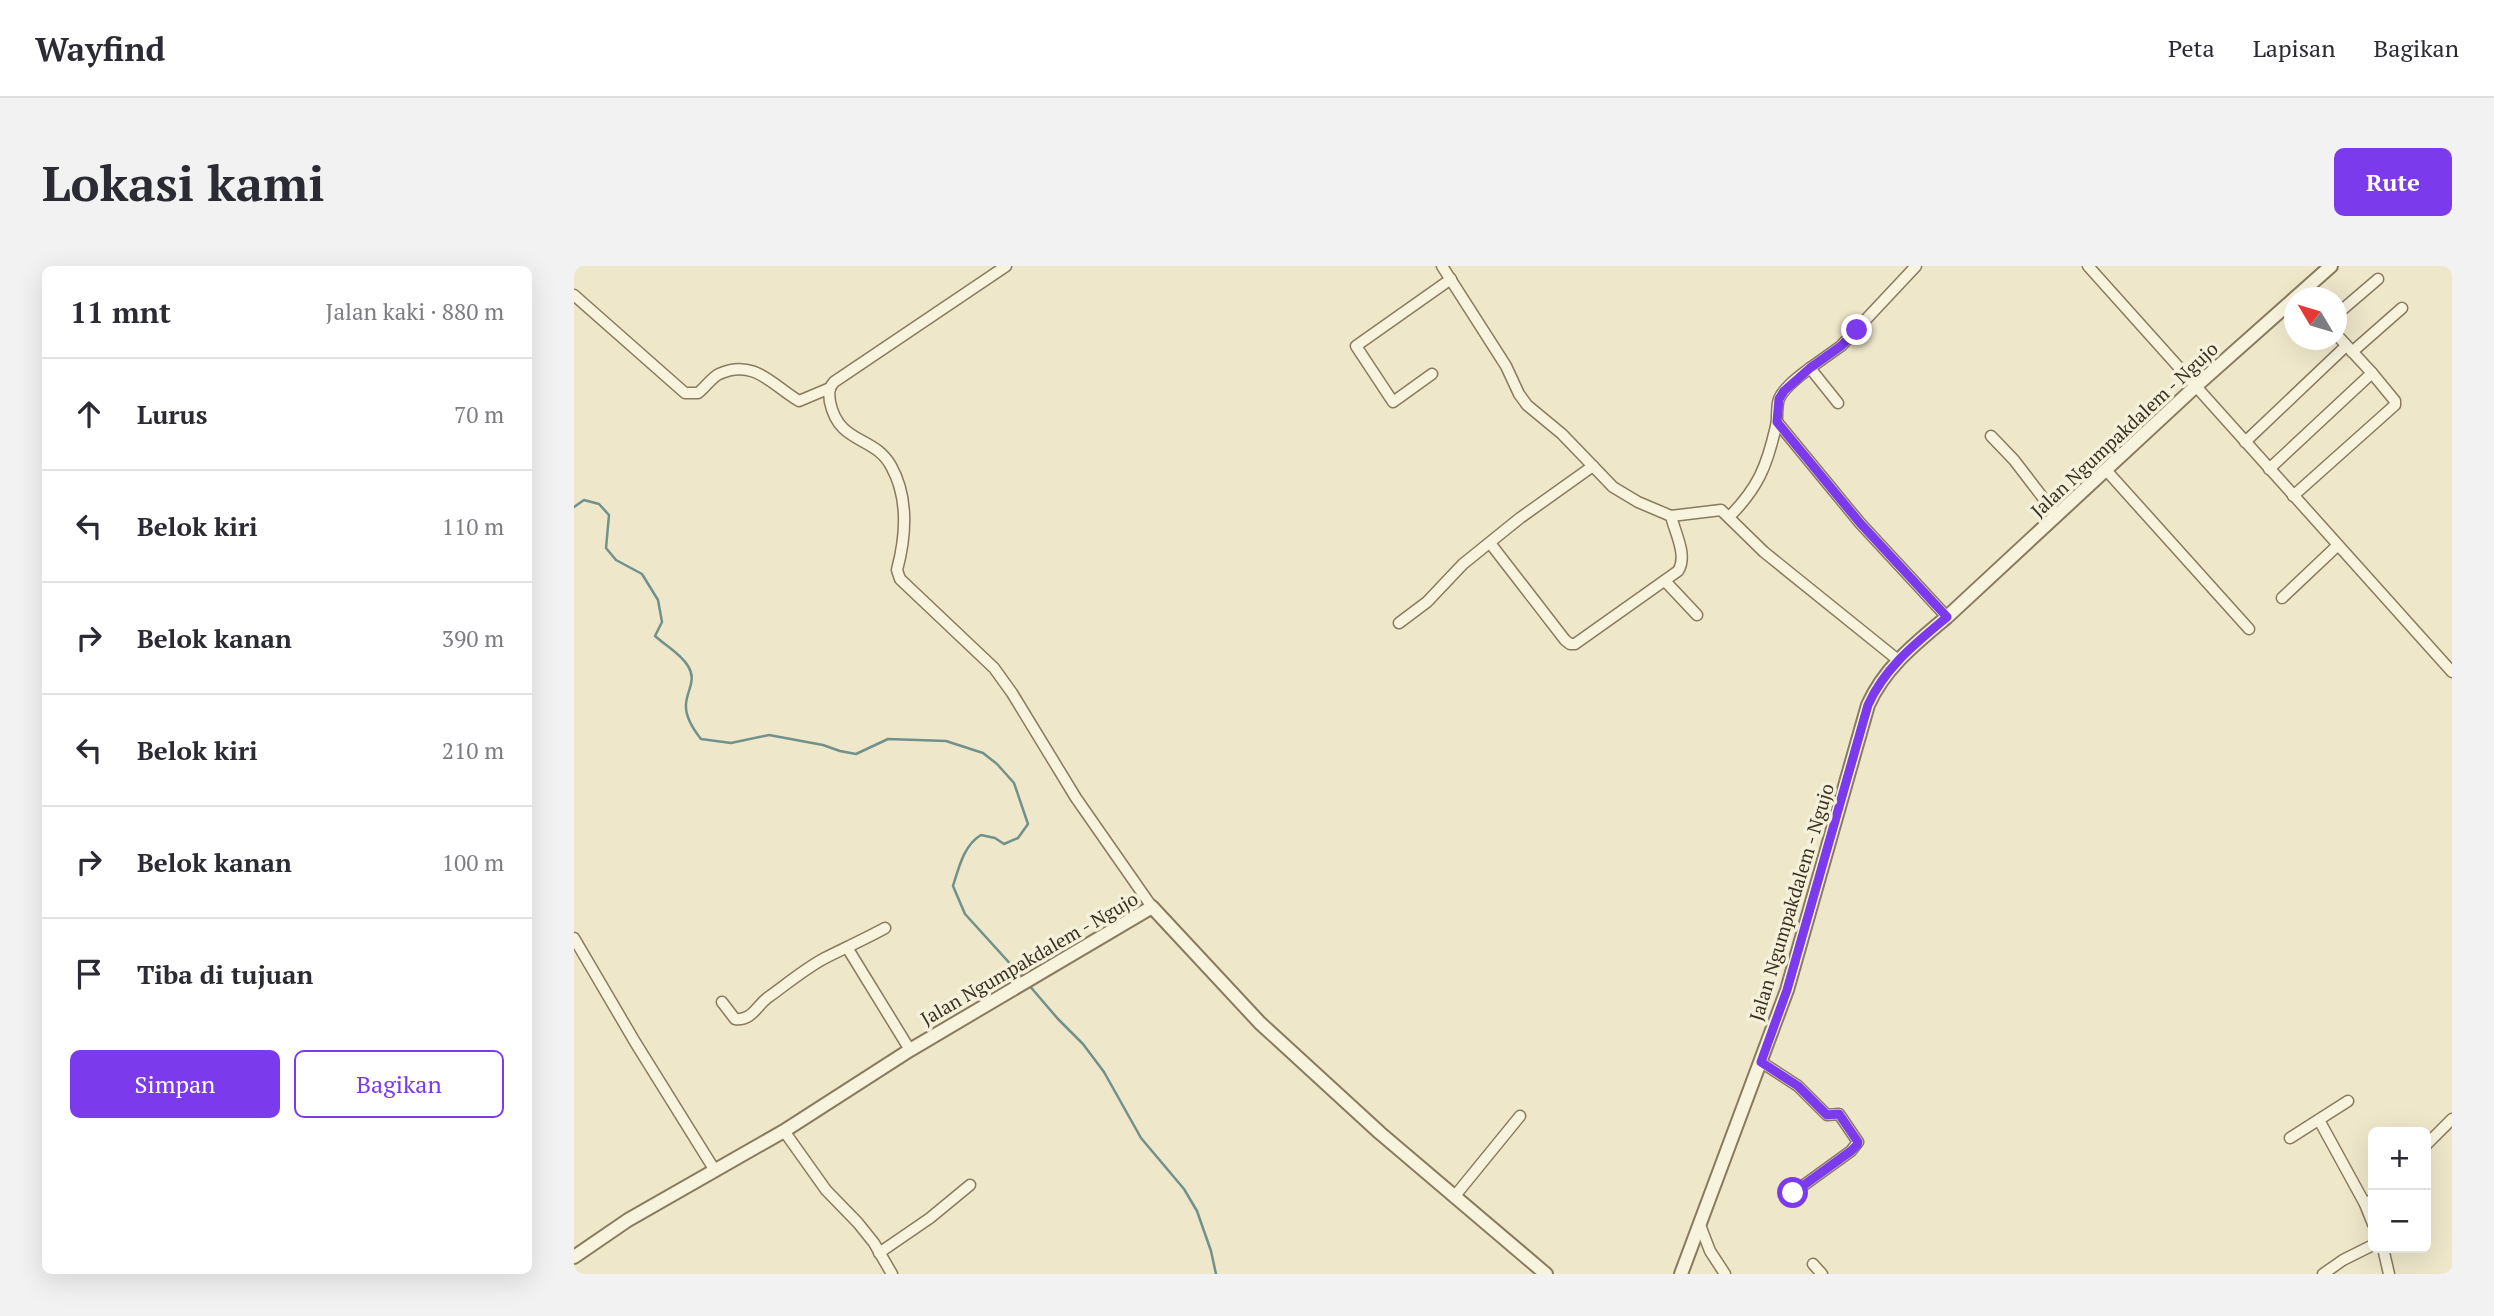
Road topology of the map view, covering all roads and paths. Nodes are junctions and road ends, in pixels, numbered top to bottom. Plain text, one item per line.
1 (1006, 266) edge
2 (1442, 266) edge
3 (1916, 266) edge
4 (2088, 266) edge
5 (2331, 266) edge
6 (1451, 279) junction
7 (2378, 279) dead end
8 (2309, 287) edge
9 (574, 295) edge
10 (2347, 306) edge
11 (2402, 308) dead end
12 (2284, 310) edge
13 (2347, 347) edge
14 (2349, 349) junction
15 (1810, 368) junction
16 (2372, 373) junction
17 (1432, 374) dead end
18 (2196, 386) junction
19 (830, 388) junction
20 (1838, 403) dead end
21 (1777, 422) junction
22 (1991, 436) dead end
23 (2245, 442) junction
24 (1593, 466) junction
25 (2269, 469) junction
26 (2106, 470) junction
27 (2293, 496) junction
28 (1671, 516) junction
29 (2057, 516) junction
30 (1729, 517) junction
31 (1490, 543) junction
32 (2337, 545) junction
33 (1665, 581) junction
34 (2282, 598) dead end
35 (1697, 615) dead end
36 (1947, 617) junction
37 (1399, 624) dead end
38 (2249, 629) dead end
39 (1898, 660) junction
40 (2452, 672) edge
41 (1152, 907) junction
42 (885, 928) dead end
43 (574, 938) edge
44 (848, 949) junction
45 (722, 1002) dead end
46 (910, 1050) junction
47 (1761, 1062) junction
48 (2348, 1101) dead end
49 (1520, 1116) dead end
50 (2452, 1119) edge
51 (2319, 1120) junction
52 (784, 1131) junction
53 (2290, 1138) dead end
54 (2431, 1140) edge
55 (714, 1169) junction
56 (970, 1185) dead end
57 (1793, 1193) dead end
58 (1454, 1197) junction
59 (2368, 1199) edge
60 (1700, 1225) junction
61 (2368, 1248) edge
62 (879, 1253) junction
63 (2384, 1253) edge
64 (574, 1257) edge
65 (1813, 1264) dead end
66 (892, 1274) edge
67 (1546, 1274) edge
68 (1681, 1274) edge
69 (1725, 1274) edge
70 (1822, 1274) edge
71 (2323, 1274) edge
72 (2389, 1274) edge

1 - 19 street
2 - 6 street
3 - 15 street
4 - 18 street
5 - 8 street, Jalan Ngumpakdalem - Ngujo
6 - 17 street
6 - 24 street
7 - 10 street
9 - 19 street
11 - 14 street
12 - 18 street, Jalan Ngumpakdalem - Ngujo
13 - 14 street
14 - 16 street
14 - 23 street
15 - 20 street
15 - 21 street
16 - 25 street
16 - 27 street
18 - 23 street
18 - 26 street, Jalan Ngumpakdalem - Ngujo
19 - 41 street
21 - 30 street
21 - 36 street
22 - 29 street
23 - 25 street
24 - 28 street
24 - 31 street
25 - 27 street
26 - 29 street, Jalan Ngumpakdalem - Ngujo
26 - 38 street
27 - 32 street
28 - 30 street
28 - 33 street
29 - 36 street, Jalan Ngumpakdalem - Ngujo
30 - 39 street
31 - 33 street
31 - 37 street
32 - 34 street
32 - 40 street
33 - 35 street
36 - 39 street, Jalan Ngumpakdalem - Ngujo
39 - 47 street, Jalan Ngumpakdalem - Ngujo
41 - 46 street, Jalan Ngumpakdalem - Ngujo
41 - 58 street, Jalan Ngumpakdalem - Ngujo
42 - 44 street
43 - 55 street
44 - 45 street
44 - 46 street
46 - 52 street, Jalan Ngumpakdalem - Ngujo
47 - 57 street
47 - 60 street, Jalan Ngumpakdalem - Ngujo
48 - 51 street
49 - 58 street
50 - 54 street
51 - 53 street
51 - 59 street
52 - 55 street, Jalan Ngumpakdalem - Ngujo
52 - 62 street
55 - 64 street, Jalan Ngumpakdalem - Ngujo
56 - 62 street
58 - 67 street, Jalan Ngumpakdalem - Ngujo
60 - 68 street, Jalan Ngumpakdalem - Ngujo
60 - 69 street
61 - 71 street
62 - 66 street
63 - 72 street
65 - 70 street

